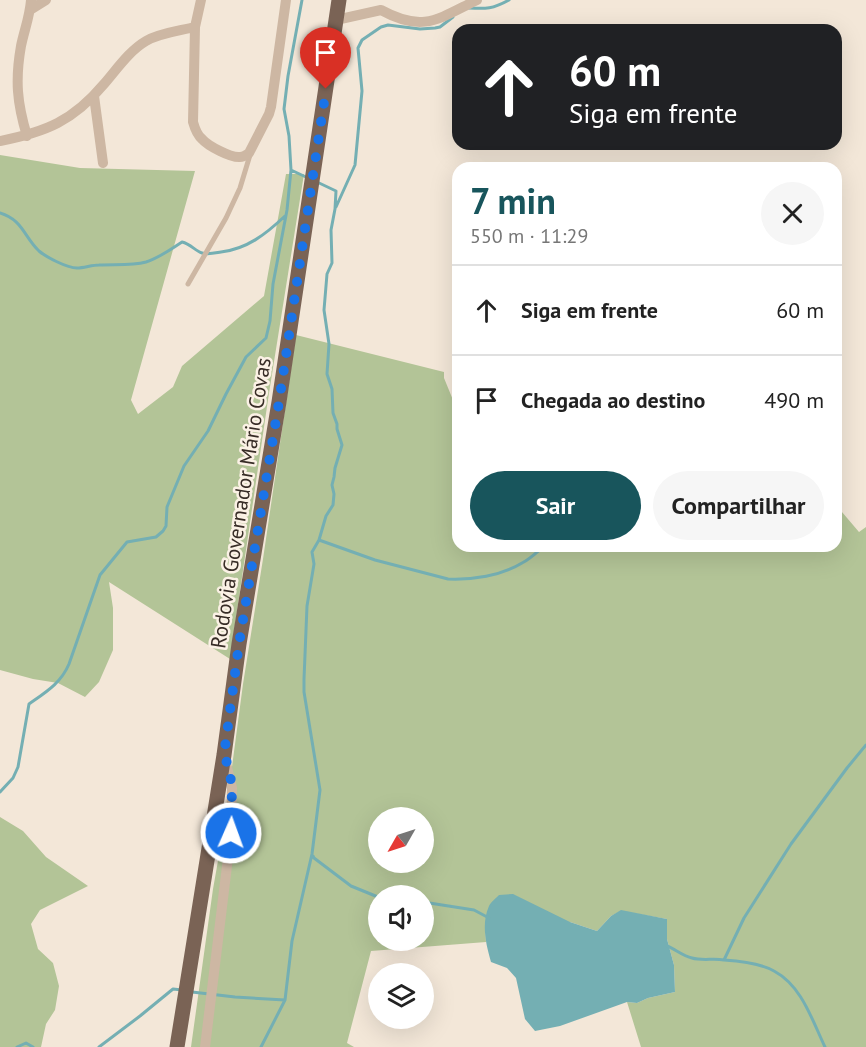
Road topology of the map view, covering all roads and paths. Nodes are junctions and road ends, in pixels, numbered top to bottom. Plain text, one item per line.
1 (46, 0) edge
2 (201, 0) edge
3 (286, 0) edge
4 (339, 0) edge
5 (477, 0) edge
6 (31, 5) edge
7 (382, 5) edge
8 (336, 20) junction
9 (195, 27) junction
10 (94, 96) junction
11 (27, 136) junction
12 (0, 141) edge
13 (252, 148) junction
14 (103, 163) dead end
15 (188, 284) dead end
16 (224, 755) junction
17 (177, 1047) edge
18 (205, 1047) edge

1 - 6 street
2 - 9 street
3 - 13 street
4 - 8 main road, Rodovia Governador Mário Covas
5 - 7 street
6 - 11 street
7 - 8 street
8 - 16 main road, Rodovia Governador Mário Covas
9 - 10 street
9 - 13 street
10 - 11 street
10 - 14 street
11 - 12 street
13 - 15 lane
16 - 17 main road, Rodovia Governador Mário Covas
16 - 18 street

